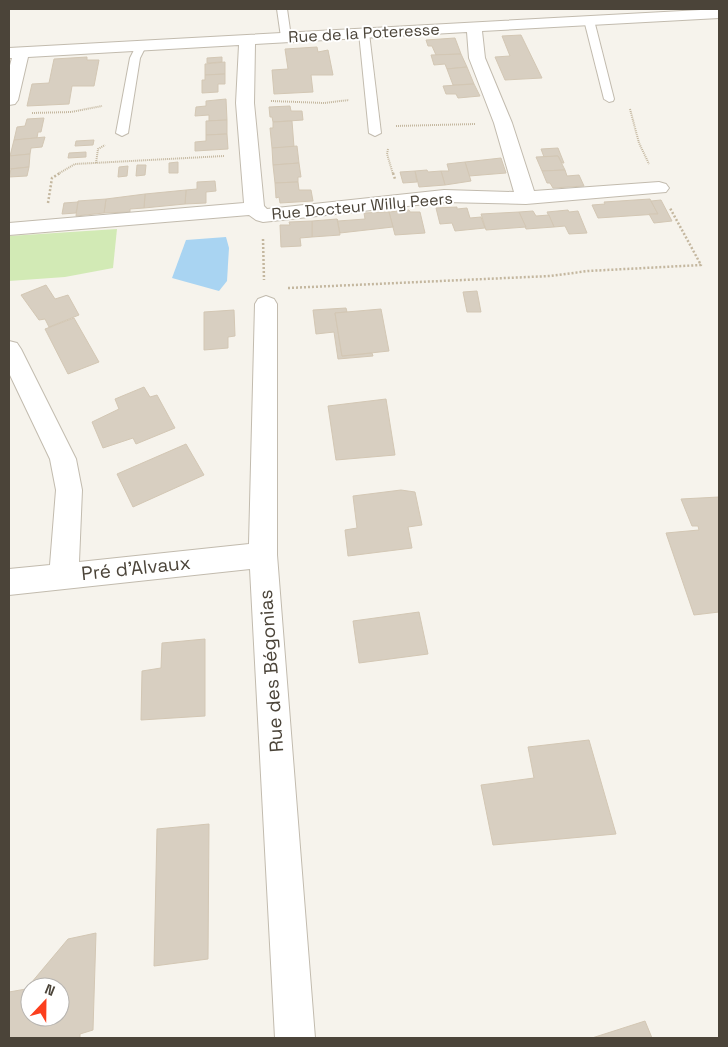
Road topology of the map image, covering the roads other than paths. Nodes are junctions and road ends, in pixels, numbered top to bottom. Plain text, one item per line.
1 (282, 9) edge
2 (719, 13) edge
3 (590, 20) junction
4 (472, 27) junction
5 (364, 33) junction
6 (286, 37) junction
7 (247, 40) junction
8 (141, 46) junction
9 (15, 53) edge
10 (609, 99) dead end
11 (9, 100) edge
12 (122, 133) dead end
13 (375, 133) dead end
14 (659, 188) dead end
15 (526, 198) junction
16 (259, 212) junction
17 (9, 229) edge
18 (265, 296) road end
19 (9, 349) edge
20 (263, 555) junction
21 (64, 576) junction
22 (9, 582) edge
23 (295, 1038) edge

1 - 6 lane
2 - 3 street, Rue de la Poteresse
3 - 4 street, Rue de la Poteresse
3 - 10 lane
4 - 5 street, Rue de la Poteresse
4 - 15 street
5 - 6 street, Rue de la Poteresse
5 - 13 lane
6 - 7 street, Rue de la Poteresse
7 - 8 street, Rue de la Poteresse
7 - 16 street
8 - 9 street, Rue de la Poteresse
8 - 12 lane
9 - 11 street
14 - 15 street, Rue Docteur Willy Peers
15 - 16 street, Rue Docteur Willy Peers
16 - 17 street, Rue Docteur Willy Peers
18 - 20 street, Rue des Bégonias
19 - 21 street
20 - 21 street, Pré d'Alvaux
20 - 23 street, Rue des Bégonias
21 - 22 street, Pré d'Alvaux

